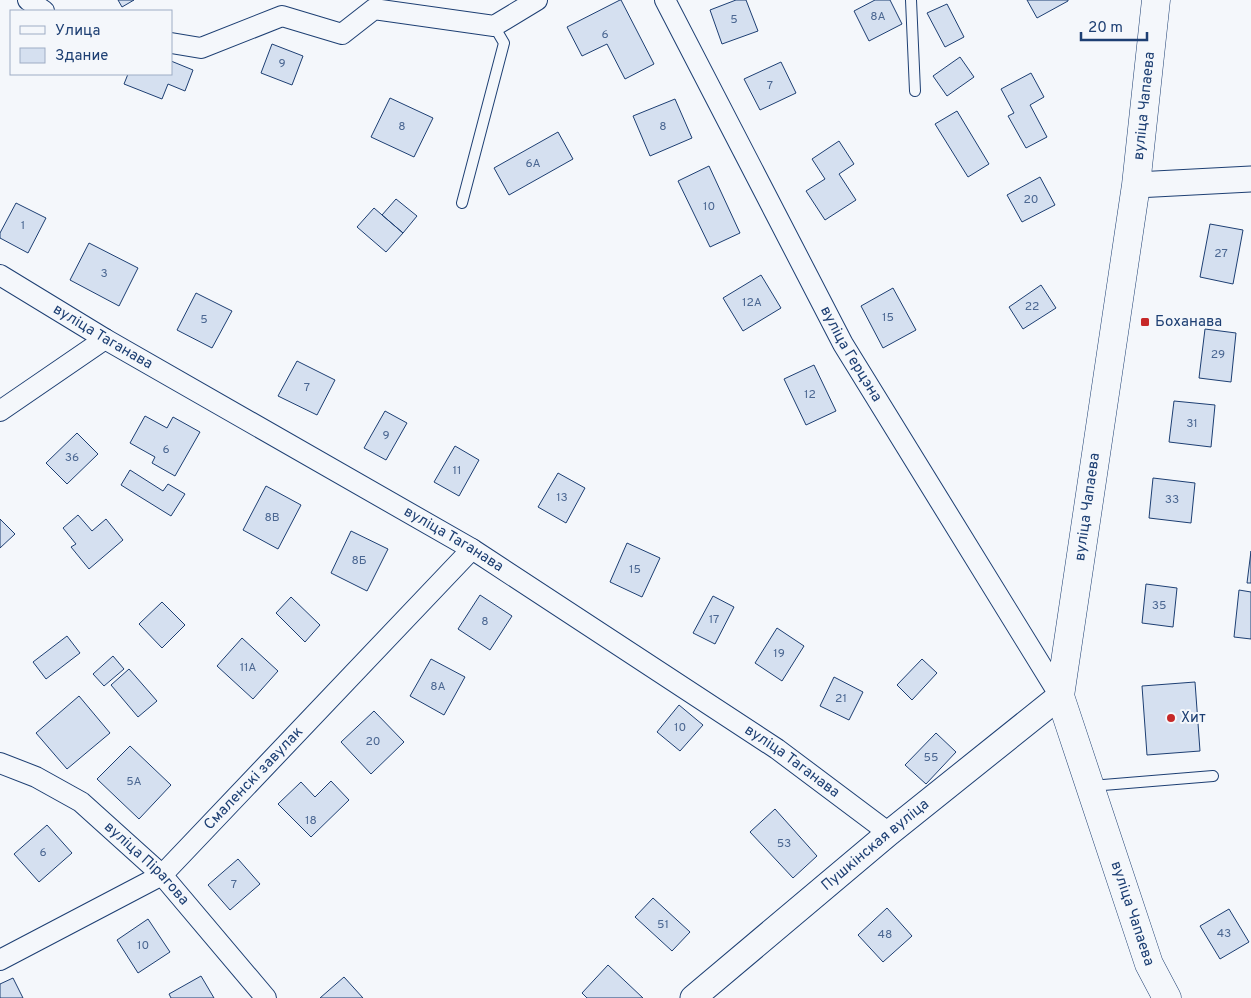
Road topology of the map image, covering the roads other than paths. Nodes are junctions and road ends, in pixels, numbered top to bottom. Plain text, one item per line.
1 (28, 0) edge
2 (537, 0) edge
3 (665, 0) edge
4 (911, 0) edge
5 (1156, 0) edge
6 (43, 10) edge
7 (494, 26) junction
8 (172, 43) edge
9 (915, 91) dead end
10 (1251, 179) edge
11 (1136, 185) junction
12 (462, 203) dead end
13 (0, 274) edge
14 (105, 339) junction
15 (0, 411) edge
16 (472, 549) junction
17 (1060, 696) junction
18 (0, 764) edge
19 (1213, 776) dead end
20 (1090, 786) junction
21 (889, 833) junction
22 (162, 876) junction
23 (0, 960) edge
24 (266, 998) edge
25 (693, 998) edge
26 (1167, 998) edge

1 - 6 street
2 - 7 street
3 - 17 street, вуліца Герцэна
4 - 9 lane
5 - 11 main road, вуліца Чапаева
7 - 8 street
7 - 12 lane
10 - 11 street
11 - 17 main road, вуліца Чапаева
13 - 14 street, вуліца Таганава
14 - 15 street
14 - 16 street, вуліца Таганава
16 - 21 street, вуліца Таганава
16 - 22 street, Смаленскі завулак
17 - 20 main road, вуліца Чапаева
17 - 21 street, Пушкінская вуліца
18 - 22 street, вуліца Пірагова
19 - 20 lane
20 - 26 main road, вуліца Чапаева
21 - 25 street, Пушкінская вуліца
22 - 23 street, Смаленскі завулак
22 - 24 street, вуліца Пірагова

